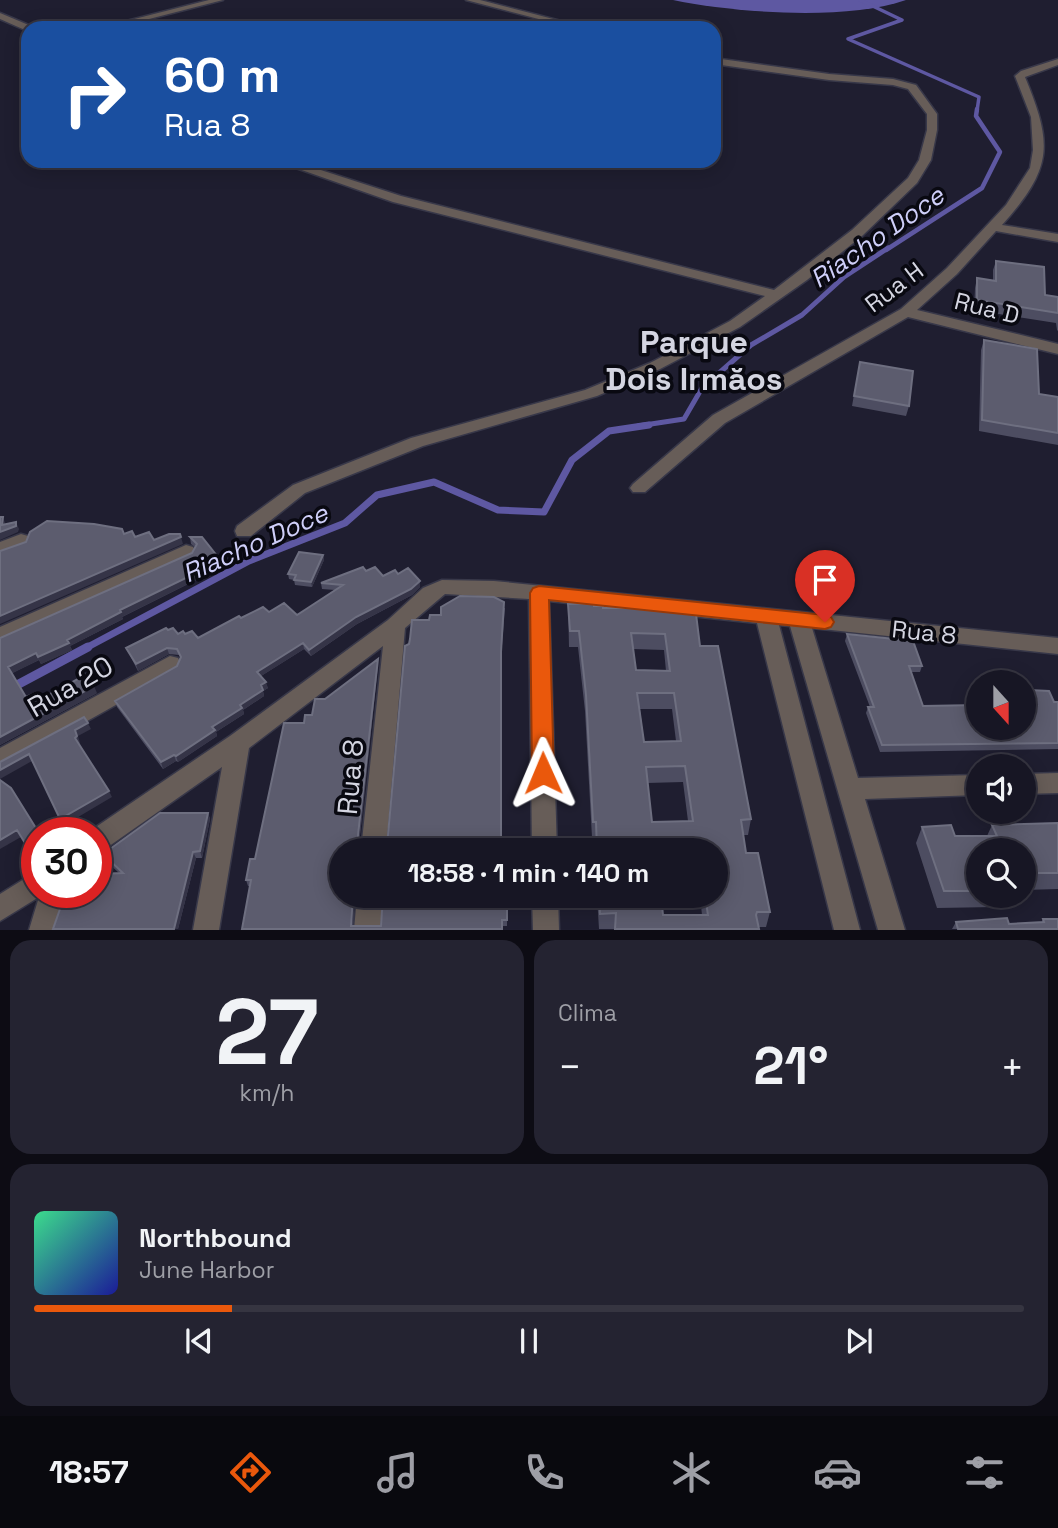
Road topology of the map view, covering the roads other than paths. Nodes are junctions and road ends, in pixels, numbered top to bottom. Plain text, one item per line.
1 (219, 0) edge
2 (470, 0) edge
3 (0, 16) edge
4 (132, 21) edge
5 (556, 21) edge
6 (21, 25) edge
7 (721, 62) edge
8 (1058, 62) edge
9 (303, 168) edge
10 (994, 227) junction
11 (1058, 238) edge
12 (776, 295) junction
13 (906, 312) junction
14 (1058, 349) edge
15 (639, 488) dead end
16 (244, 531) dead end
17 (21, 541) edge
18 (0, 549) edge
19 (186, 552) edge
20 (539, 593) junction
21 (766, 616) junction
22 (799, 620) junction
23 (396, 625) junction
24 (0, 636) edge
25 (1058, 646) edge
26 (170, 664) dead end
27 (238, 743) junction
28 (0, 760) edge
29 (1058, 783) edge
30 (1036, 784) edge
31 (966, 785) edge
32 (849, 789) junction
33 (112, 830) edge
34 (375, 838) edge
35 (544, 838) edge
36 (21, 894) edge
37 (49, 908) edge
38 (369, 908) edge
39 (545, 908) edge
40 (0, 909) edge
41 (42, 929) edge
42 (206, 929) edge
43 (367, 929) edge
44 (546, 929) edge
45 (848, 929) edge
46 (892, 929) edge

1 - 4 street
2 - 5 street
3 - 6 street
7 - 12 street
8 - 10 street, Rua H
9 - 12 street
10 - 11 street
10 - 13 street, Rua H
12 - 16 street
13 - 14 street, Rua D
13 - 15 street, Rua H
17 - 18 street
19 - 24 street
20 - 21 street, Rua 8
20 - 23 street, Rua 8
20 - 35 street
21 - 22 street, Rua 8
21 - 45 street
22 - 25 street, Rua 8
22 - 32 street
23 - 27 street
23 - 34 street, Rua 8
26 - 28 street, Rua 20
27 - 33 street
27 - 42 street
29 - 30 street
31 - 32 street
32 - 46 street
36 - 40 street
37 - 41 street
38 - 43 street
39 - 44 street

